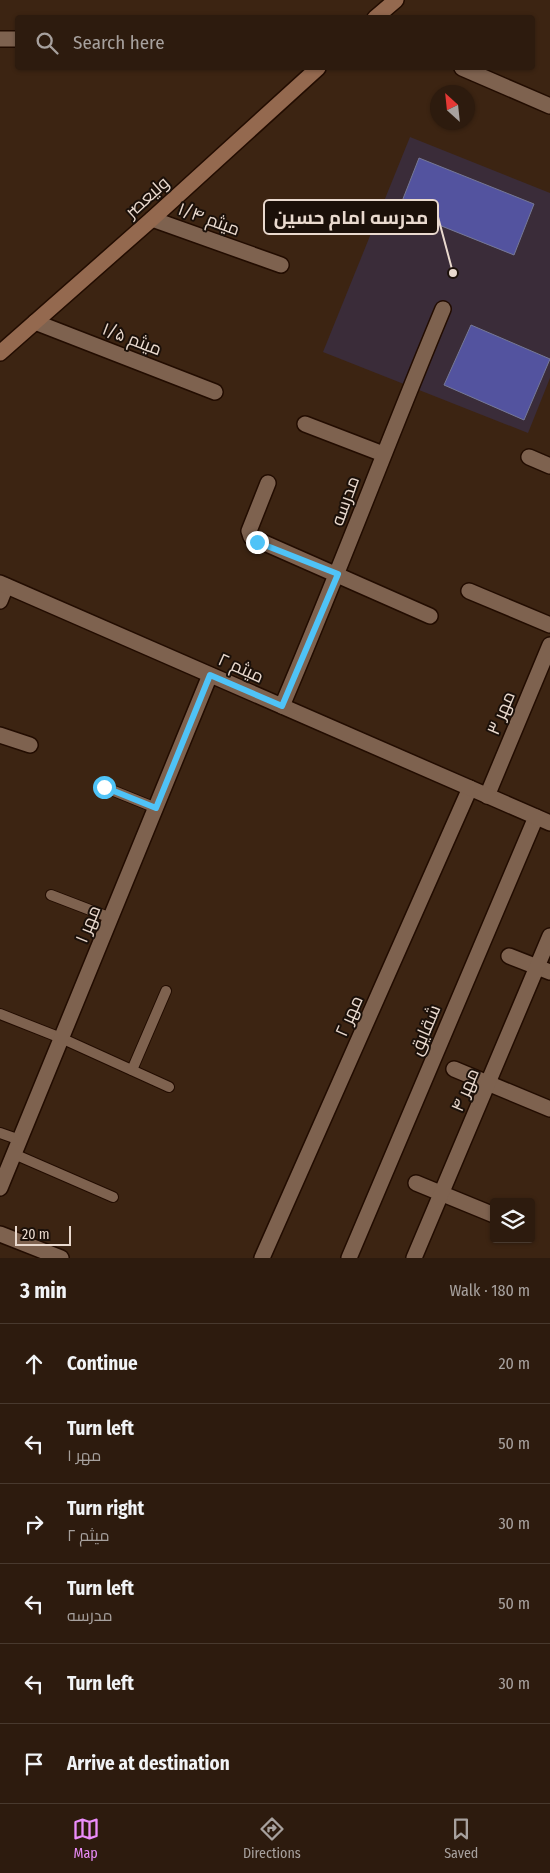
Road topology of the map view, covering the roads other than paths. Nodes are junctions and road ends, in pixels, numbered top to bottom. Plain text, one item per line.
1 (396, 0) edge
2 (378, 15) edge
3 (0, 39) edge
4 (15, 39) edge
5 (316, 70) edge
6 (467, 70) edge
7 (550, 106) edge
8 (152, 219) junction
9 (281, 265) dead end
10 (443, 309) dead end
11 (35, 322) junction
12 (0, 353) edge
13 (215, 392) dead end
14 (305, 424) dead end
15 (383, 454) junction
16 (528, 457) dead end
17 (550, 466) edge
18 (268, 483) dead end
19 (338, 574) junction
20 (3, 584) edge
21 (469, 592) dead end
22 (0, 601) edge
23 (430, 616) dead end
24 (550, 625) edge
25 (550, 645) edge
26 (546, 668) edge
27 (210, 675) junction
28 (282, 706) junction
29 (0, 735) edge
30 (30, 745) dead end
31 (104, 787) dead end
32 (470, 788) junction
33 (487, 796) junction
34 (156, 808) junction
35 (543, 820) edge
36 (51, 895) dead end
37 (111, 918) junction
38 (550, 936) edge
39 (509, 956) dead end
40 (543, 970) edge
41 (166, 992) dead end
42 (0, 1014) edge
43 (62, 1038) junction
44 (454, 1069) dead end
45 (132, 1070) junction
46 (488, 1082) junction
47 (169, 1087) dead end
48 (550, 1109) edge
49 (0, 1133) edge
50 (20, 1140) junction
51 (14, 1154) junction
52 (416, 1183) dead end
53 (0, 1188) edge
54 (441, 1193) junction
55 (113, 1197) dead end
56 (490, 1213) edge
57 (0, 1234) edge
58 (61, 1258) edge
59 (262, 1258) edge
60 (349, 1258) edge
61 (414, 1258) edge

1 - 2 main road
3 - 4 street
5 - 8 main road, ولیعصر
6 - 7 street
8 - 9 street, میثم ۱/۴
8 - 11 main road, ولیعصر
10 - 15 street, مدرسه
11 - 12 main road, ولیعصر
11 - 13 street, میثم ۱/۵
14 - 15 street
15 - 19 street, مدرسه
16 - 17 street
18 - 19 street
19 - 23 street
19 - 28 street, مدرسه
20 - 22 street
20 - 27 street, میثم ۲
21 - 24 street
25 - 26 street, مهر ۳
26 - 33 street, مهر ۳
27 - 28 street, میثم ۲
27 - 34 street, مهر ۱
28 - 32 street, میثم ۲
29 - 30 street
31 - 34 lane
32 - 33 street, میثم ۲
32 - 59 street, مهر ۲
33 - 35 street, میثم ۲
34 - 37 street, مهر ۱
35 - 60 street, شقایق
36 - 37 lane
37 - 43 street, مهر ۱
38 - 40 street, مهر ۴
39 - 40 street
40 - 46 street, مهر ۴
41 - 45 lane
42 - 43 lane
43 - 45 lane
43 - 50 street, مهر ۱
44 - 46 street
45 - 47 lane
46 - 48 street
46 - 54 street, مهر ۴
49 - 50 lane
50 - 51 street, مهر ۱
51 - 53 street, مهر ۱
51 - 55 lane
52 - 54 street
54 - 56 street
54 - 61 street, مهر ۴
57 - 58 street

